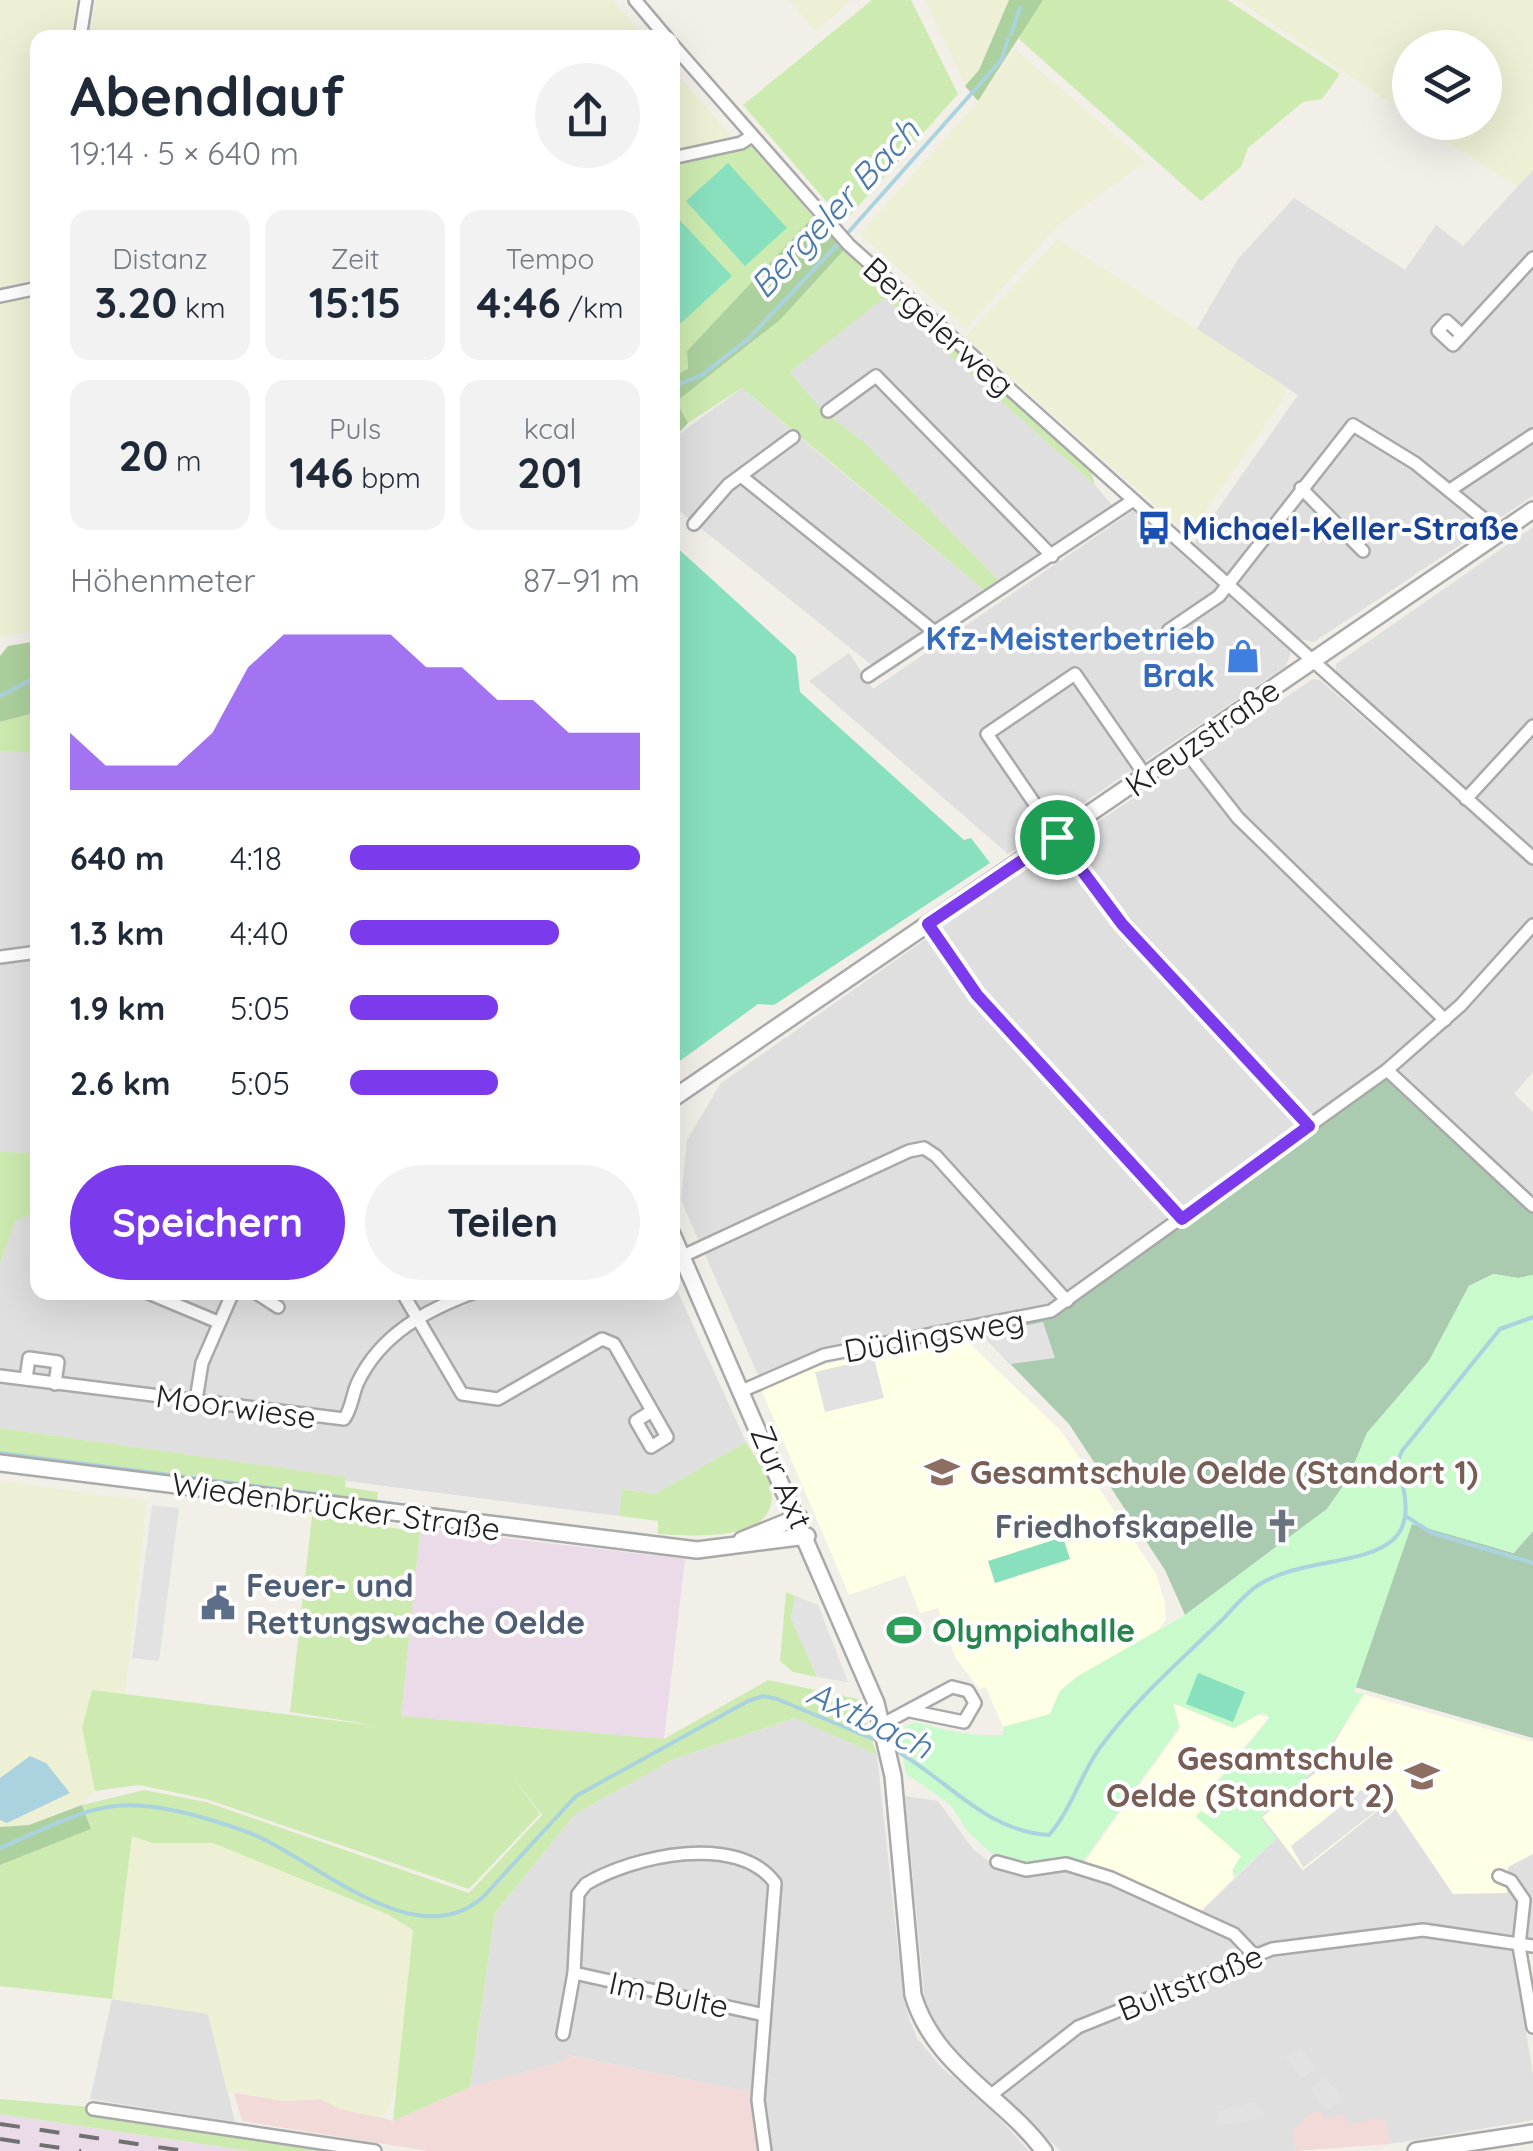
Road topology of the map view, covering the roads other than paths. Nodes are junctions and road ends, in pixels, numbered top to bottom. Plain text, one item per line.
1 (86, 0) edge
2 (635, 0) edge
3 (81, 30) edge
4 (660, 30) edge
5 (680, 53) edge
6 (752, 136) junction
7 (680, 156) edge
8 (1533, 258) edge
9 (30, 290) edge
10 (0, 296) edge
11 (1462, 335) dead end
12 (828, 411) dead end
13 (1533, 435) edge
14 (793, 438) dead end
15 (740, 476) junction
16 (1302, 488) junction
17 (1450, 490) junction
18 (1132, 501) junction
19 (1533, 510) edge
20 (694, 524) dead end
21 (1500, 532) junction
22 (1363, 550) dead end
23 (1052, 556) junction
24 (1229, 584) junction
25 (1169, 630) dead end
26 (936, 633) junction
27 (1311, 661) junction
28 (868, 676) dead end
29 (1533, 726) edge
30 (1184, 749) junction
31 (1145, 775) junction
32 (1466, 799) junction
33 (1057, 837) junction
34 (1533, 858) edge
35 (928, 924) junction
36 (1533, 925) edge
37 (30, 953) edge
38 (0, 957) edge
39 (1445, 1020) junction
40 (1388, 1070) junction
41 (680, 1094) edge
42 (1309, 1126) junction
43 (1533, 1206) edge
44 (1182, 1219) junction
45 (680, 1247) edge
46 (685, 1255) junction
47 (165, 1300) edge
48 (229, 1300) edge
49 (267, 1300) edge
50 (407, 1300) edge
51 (450, 1300) edge
52 (1067, 1301) junction
53 (278, 1307) dead end
54 (418, 1319) junction
55 (218, 1322) junction
56 (0, 1376) edge
57 (26, 1380) junction
58 (55, 1384) junction
59 (744, 1390) junction
60 (196, 1400) junction
61 (652, 1412) dead end
62 (0, 1463) edge
63 (799, 1518) junction
64 (807, 1536) junction
65 (673, 1546) junction
66 (910, 1711) junction
67 (884, 1731) junction
68 (997, 1862) dead end
69 (1499, 1876) dead end
70 (1519, 1946) junction
71 (1533, 1946) edge
72 (1252, 1954) junction
73 (574, 1973) junction
74 (764, 2015) junction
75 (1533, 2027) edge
76 (563, 2034) dead end
77 (990, 2096) junction
78 (93, 2109) dead end
79 (1533, 2133) edge
80 (375, 2151) edge
81 (765, 2151) edge
82 (1044, 2151) edge
83 (1416, 2151) edge

1 - 3 street
2 - 4 street
5 - 6 street, Bergelerweg
6 - 7 street
6 - 18 street, Bergelerweg
8 - 11 street
9 - 10 street
12 - 23 street
13 - 17 street
14 - 15 street
15 - 20 street
15 - 26 street
16 - 17 street
16 - 22 street
16 - 24 street
17 - 21 street
18 - 23 street
18 - 24 street, Bergelerweg
19 - 21 street, Kreuzstraße
21 - 27 street, Kreuzstraße
23 - 26 street
24 - 25 street
24 - 27 street, Bergelerweg
26 - 28 street
27 - 30 street, Kreuzstraße
27 - 32 street, Bergelerweg
29 - 32 street
30 - 31 street, Kreuzstraße
30 - 39 street
31 - 33 street, Kreuzstraße
31 - 33 street
32 - 34 street, Bergelerweg
33 - 35 street, Kreuzstraße
33 - 42 street
35 - 41 street, Kreuzstraße
35 - 44 street
36 - 39 street, Düdingsweg
37 - 38 street
39 - 40 street, Düdingsweg
40 - 42 street, Düdingsweg
40 - 43 street
42 - 44 street, Düdingsweg
44 - 52 street, Düdingsweg
45 - 46 street, Zur Axt
46 - 52 street
46 - 59 street, Zur Axt
47 - 55 street
48 - 55 street
49 - 53 street
50 - 54 street
51 - 54 street, Moorwiese
52 - 59 street, Düdingsweg
54 - 60 street, Moorwiese
54 - 61 street
55 - 60 street
56 - 57 street, Moorwiese
57 - 58 street, Moorwiese
57 - 58 street
58 - 60 street, Moorwiese
59 - 63 street, Zur Axt
62 - 65 street, Wiedenbrücker Straße
63 - 64 street, Zur Axt
63 - 65 street, Wiedenbrücker Straße
64 - 65 street, Wiedenbrücker Straße
64 - 67 street, Zur Axt
66 - 66 street
66 - 67 street
67 - 77 street, Zur Axt
68 - 72 street
69 - 70 street
70 - 71 street, Bultstraße
70 - 72 street, Bultstraße
70 - 75 street
72 - 77 street, Bultstraße
73 - 74 street, Im Bulte
73 - 74 street, Im Bulte
73 - 76 street, Im Bulte
74 - 81 street, Im Bulte
77 - 82 street, Zur Axt
78 - 80 street
79 - 83 street

